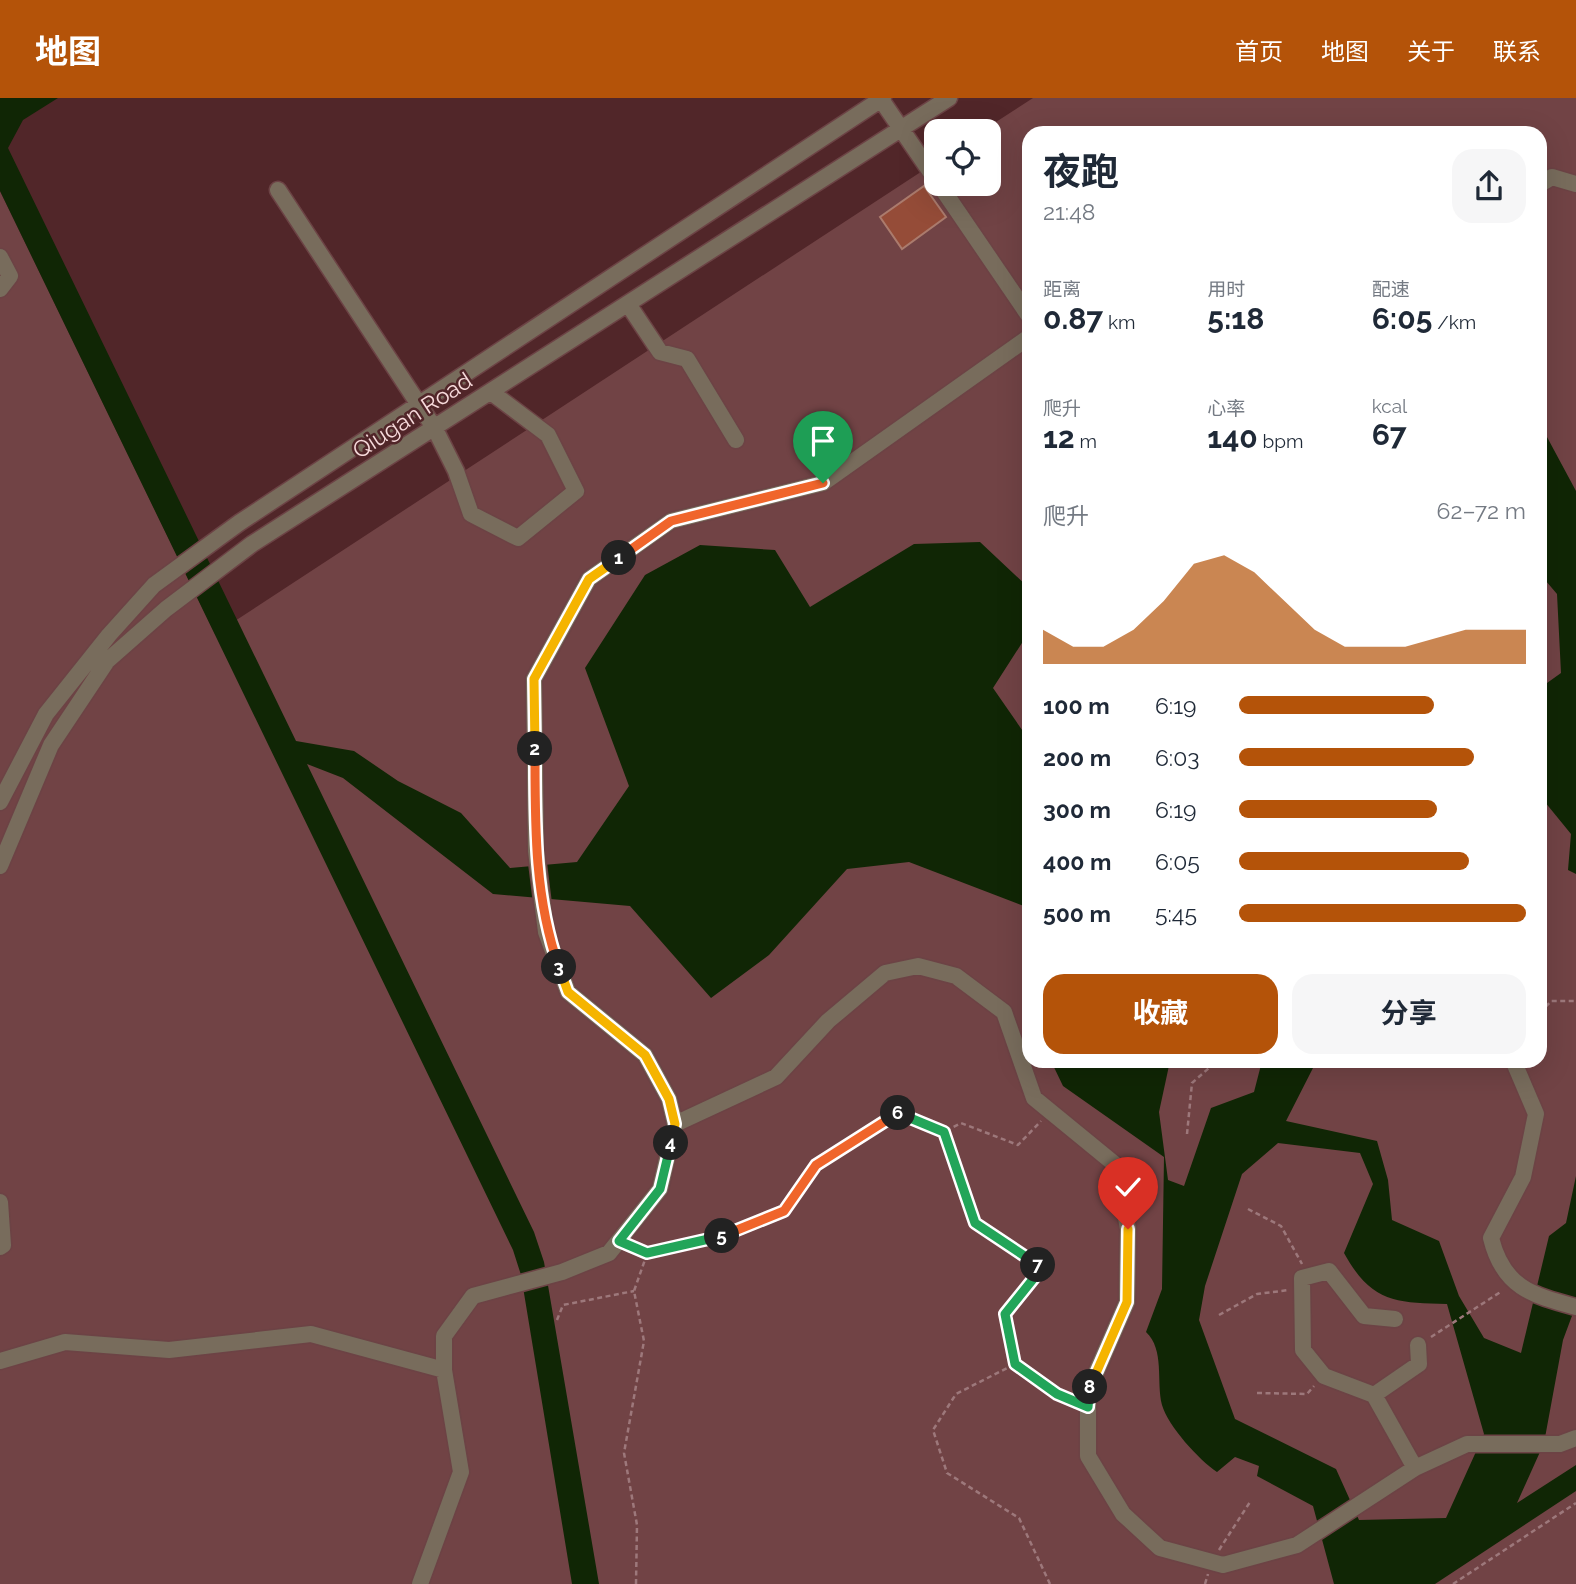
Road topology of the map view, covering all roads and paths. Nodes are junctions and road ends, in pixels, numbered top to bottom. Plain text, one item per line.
1 (881, 98) edge
2 (950, 98) edge
3 (902, 129) junction
4 (924, 161) edge
5 (1547, 180) edge
6 (1576, 184) edge
7 (278, 190) dead end
8 (948, 196) edge
9 (0, 257) edge
10 (5, 283) edge
11 (628, 304) junction
12 (1022, 306) edge
13 (1022, 342) edge
14 (491, 392) junction
15 (419, 404) junction
16 (435, 429) junction
17 (736, 440) dead end
18 (0, 802) edge
19 (0, 866) edge
20 (1576, 1001) edge
21 (1547, 1006) edge
22 (1022, 1064) edge
23 (1024, 1068) edge
24 (1209, 1068) edge
25 (1516, 1068) edge
26 (1051, 1111) junction
27 (675, 1124) junction
28 (944, 1132) junction
29 (1187, 1134) dead end
30 (0, 1202) edge
31 (1248, 1209) dead end
32 (619, 1241) junction
33 (0, 1247) edge
34 (647, 1253) junction
35 (1306, 1282) junction
36 (1514, 1284) junction
37 (634, 1291) junction
38 (1576, 1307) edge
39 (1219, 1315) dead end
40 (1395, 1319) dead end
41 (557, 1320) dead end
42 (1418, 1345) joint
43 (0, 1361) edge
44 (1015, 1364) junction
45 (444, 1370) junction
46 (1324, 1376) junction
47 (1256, 1393) dead end
48 (1374, 1395) junction
49 (1088, 1407) junction
50 (1576, 1438) edge
51 (1415, 1468) junction
52 (1250, 1502) dead end
53 (1576, 1503) edge
54 (1211, 1562) junction
55 (421, 1584) edge
56 (636, 1584) edge
57 (1050, 1584) edge
58 (1205, 1584) edge
59 (1453, 1584) edge

1 - 3 street
1 - 15 street, Qiugan Road
2 - 3 street, Qiugan Road
3 - 4 street
3 - 11 street, Qiugan Road
5 - 6 street
7 - 15 street
8 - 12 street
9 - 10 street
11 - 14 street, Qiugan Road
11 - 17 street
13 - 27 street
14 - 16 street, Qiugan Road
14 - 16 street
15 - 16 street
15 - 18 street, Qiugan Road
16 - 19 street, Qiugan Road
20 - 21 path
22 - 27 street
23 - 26 street
24 - 29 path
25 - 36 street
26 - 28 path
26 - 49 street
27 - 32 street
28 - 34 path
28 - 44 path
30 - 33 street
31 - 35 path
32 - 34 path
32 - 45 street
34 - 37 path
35 - 39 path
35 - 40 street
35 - 46 street
36 - 38 street
36 - 42 path
37 - 41 path
37 - 56 path
42 - 48 street
43 - 45 street
44 - 49 path
44 - 57 path
45 - 55 street
46 - 47 path
46 - 48 street
48 - 51 street
49 - 54 street
50 - 51 street
51 - 54 street
52 - 54 path
53 - 59 path
54 - 58 path

